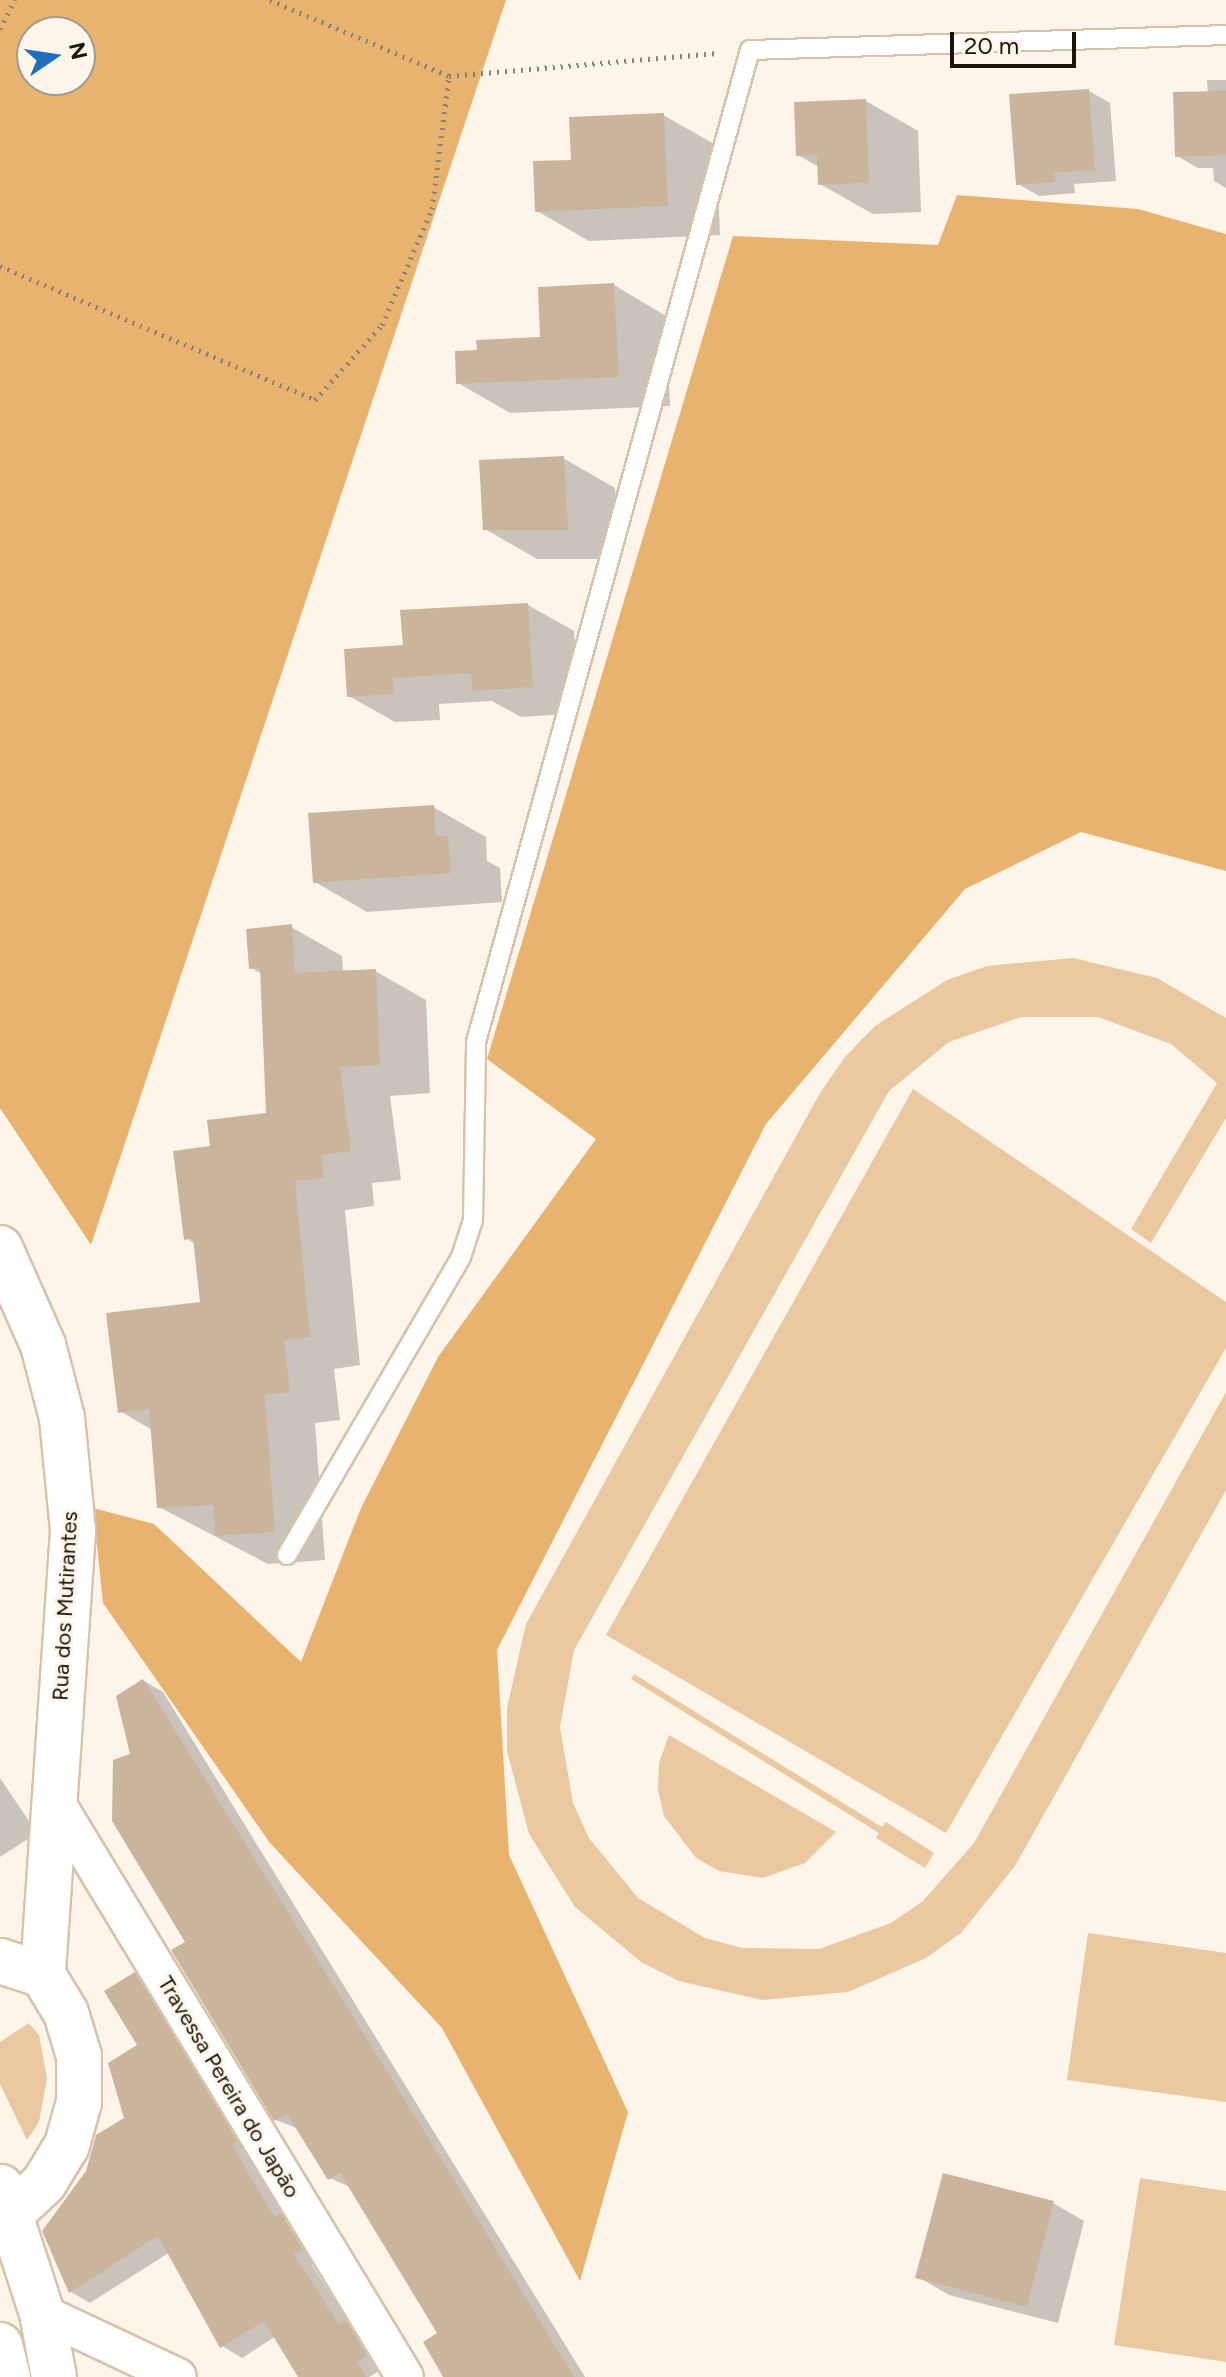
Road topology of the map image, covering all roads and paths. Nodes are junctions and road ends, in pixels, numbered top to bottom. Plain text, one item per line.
1 (15, 0) edge
2 (270, 0) edge
3 (0, 29) edge
4 (1226, 35) edge
5 (750, 50) junction
6 (449, 76) junction
7 (0, 266) edge
8 (0, 1248) edge
9 (287, 1555) dead end
10 (53, 1797) junction
11 (0, 1961) edge
12 (43, 1975) junction
13 (6, 2199) edge
14 (42, 2313) junction
15 (0, 2345) edge
16 (8, 2377) edge
17 (54, 2377) edge
18 (178, 2377) edge
19 (405, 2377) edge

1 - 3 path
2 - 6 path
4 - 5 lane
5 - 6 path
5 - 9 lane
6 - 7 path
8 - 10 street, Rua dos Mutirantes
10 - 12 street, Rua dos Mutirantes
10 - 19 street, Travessa Pereira do Japão
11 - 12 street
12 - 13 street
13 - 14 street
14 - 17 street
14 - 18 street
15 - 16 street

